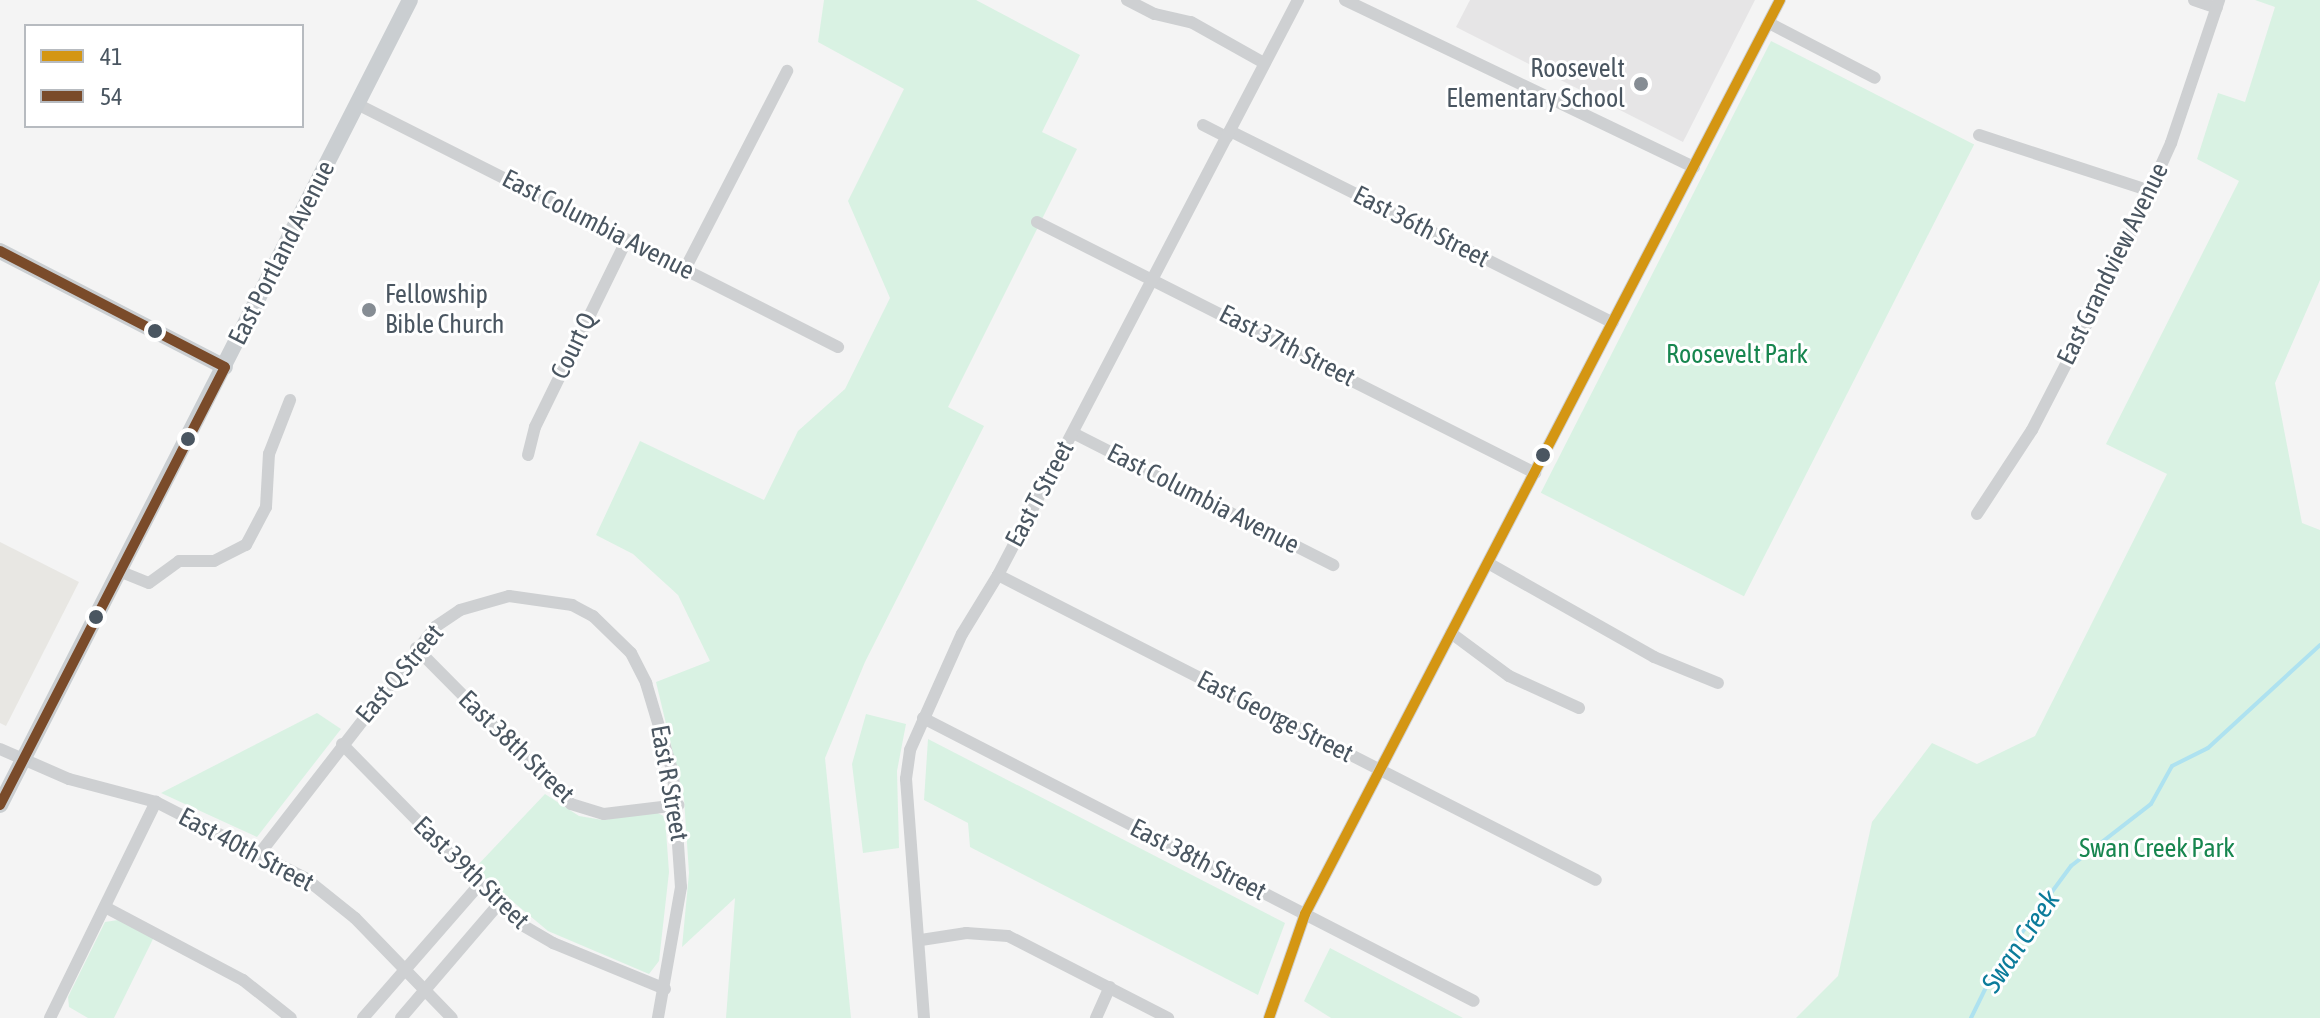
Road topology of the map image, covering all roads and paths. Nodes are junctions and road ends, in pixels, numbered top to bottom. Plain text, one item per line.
1 (410, 0) edge
2 (1127, 0) edge
3 (1298, 0) edge
4 (1345, 0) edge
5 (1780, 0) edge
6 (2194, 0) edge
7 (2218, 4) edge
8 (1769, 23) junction
9 (1264, 63) junction
10 (787, 71) dead end
11 (1875, 78) dead end
12 (357, 104) junction
13 (1203, 125) dead end
14 (1228, 134) junction
15 (1979, 135) dead end
16 (1694, 167) junction
17 (2150, 191) junction
18 (1037, 222) dead end
19 (627, 239) junction
20 (0, 251) edge
21 (685, 269) junction
22 (1154, 277) junction
23 (1613, 323) junction
24 (838, 347) dead end
25 (225, 367) junction
26 (290, 400) dead end
27 (1073, 433) junction
28 (528, 455) dead end
29 (1535, 473) junction
30 (1977, 514) dead end
31 (1488, 563) junction
32 (1333, 565) dead end
33 (119, 571) junction
34 (998, 575) junction
35 (593, 616) joint
36 (1451, 633) junction
37 (416, 648) junction
38 (1718, 683) dead end
39 (1579, 708) dead end
40 (923, 718) junction
41 (342, 744) junction
42 (0, 749) edge
43 (23, 760) junction
44 (1379, 770) junction
45 (156, 802) junction
46 (0, 805) edge
47 (678, 805) junction
48 (260, 853) junction
49 (1596, 880) dead end
50 (478, 886) junction
51 (497, 906) junction
52 (105, 907) junction
53 (1305, 914) junction
54 (921, 940) junction
55 (404, 971) junction
56 (1110, 987) junction
57 (665, 989) junction
58 (424, 991) junction
59 (1474, 1001) dead end
60 (52, 1015) edge
61 (67, 1018) edge
62 (291, 1018) edge
63 (363, 1018) edge
64 (401, 1018) edge
65 (452, 1018) edge
66 (658, 1018) edge
67 (924, 1018) edge
68 (1096, 1018) edge
69 (1168, 1018) edge
70 (1269, 1018) edge

1 - 12 main road, East Portland Avenue
2 - 9 street
3 - 9 street, East T Street
4 - 16 street
5 - 8 street
6 - 7 street
7 - 17 street, East Grandview Avenue
8 - 11 street
8 - 16 street
9 - 14 street, East T Street
10 - 21 street
12 - 19 street, East Columbia Avenue
12 - 25 main road, East Portland Avenue
13 - 14 street, East 36th Street
14 - 22 street, East T Street
14 - 23 street, East 36th Street
15 - 17 street
16 - 23 street
17 - 30 street, East Grandview Avenue
18 - 22 street, East 37th Street
19 - 21 street, East Columbia Avenue
19 - 28 street, Court Q
20 - 25 main road
21 - 24 street, East Columbia Avenue
22 - 27 street, East T Street
22 - 29 street, East 37th Street
23 - 29 street
25 - 33 main road, East Portland Avenue
26 - 33 street
27 - 32 street, East Columbia Avenue
27 - 34 street, East T Street
29 - 31 street
31 - 36 street
31 - 38 street
33 - 43 main road, East Portland Avenue
34 - 40 street, East T Street
34 - 44 street, East George Street
35 - 37 street, East Q Street
35 - 47 street, East R Street
36 - 39 street
36 - 44 street
37 - 41 street, East Q Street
37 - 47 street, East 38th Street
40 - 53 street, East 38th Street
40 - 54 street, East T Street
41 - 48 street, East Q Street
41 - 50 street, East 39th Street
42 - 43 street, East 40th Street
43 - 45 street, East 40th Street
43 - 46 main road, East Portland Avenue
44 - 49 street, East George Street
44 - 53 street
45 - 48 street, East 40th Street
45 - 52 street
47 - 57 street, East R Street
48 - 55 street, East 40th Street
50 - 51 street, East 39th Street
50 - 55 street
51 - 57 street, East 39th Street
51 - 58 street
52 - 60 street
52 - 62 street
53 - 59 street, East 38th Street
53 - 70 street
54 - 56 street
54 - 67 street, East T Street
55 - 58 street, East 40th Street
55 - 63 street
56 - 68 street
56 - 69 street
57 - 66 street, East R Street
58 - 64 street
58 - 65 street, East 40th Street
60 - 61 street

